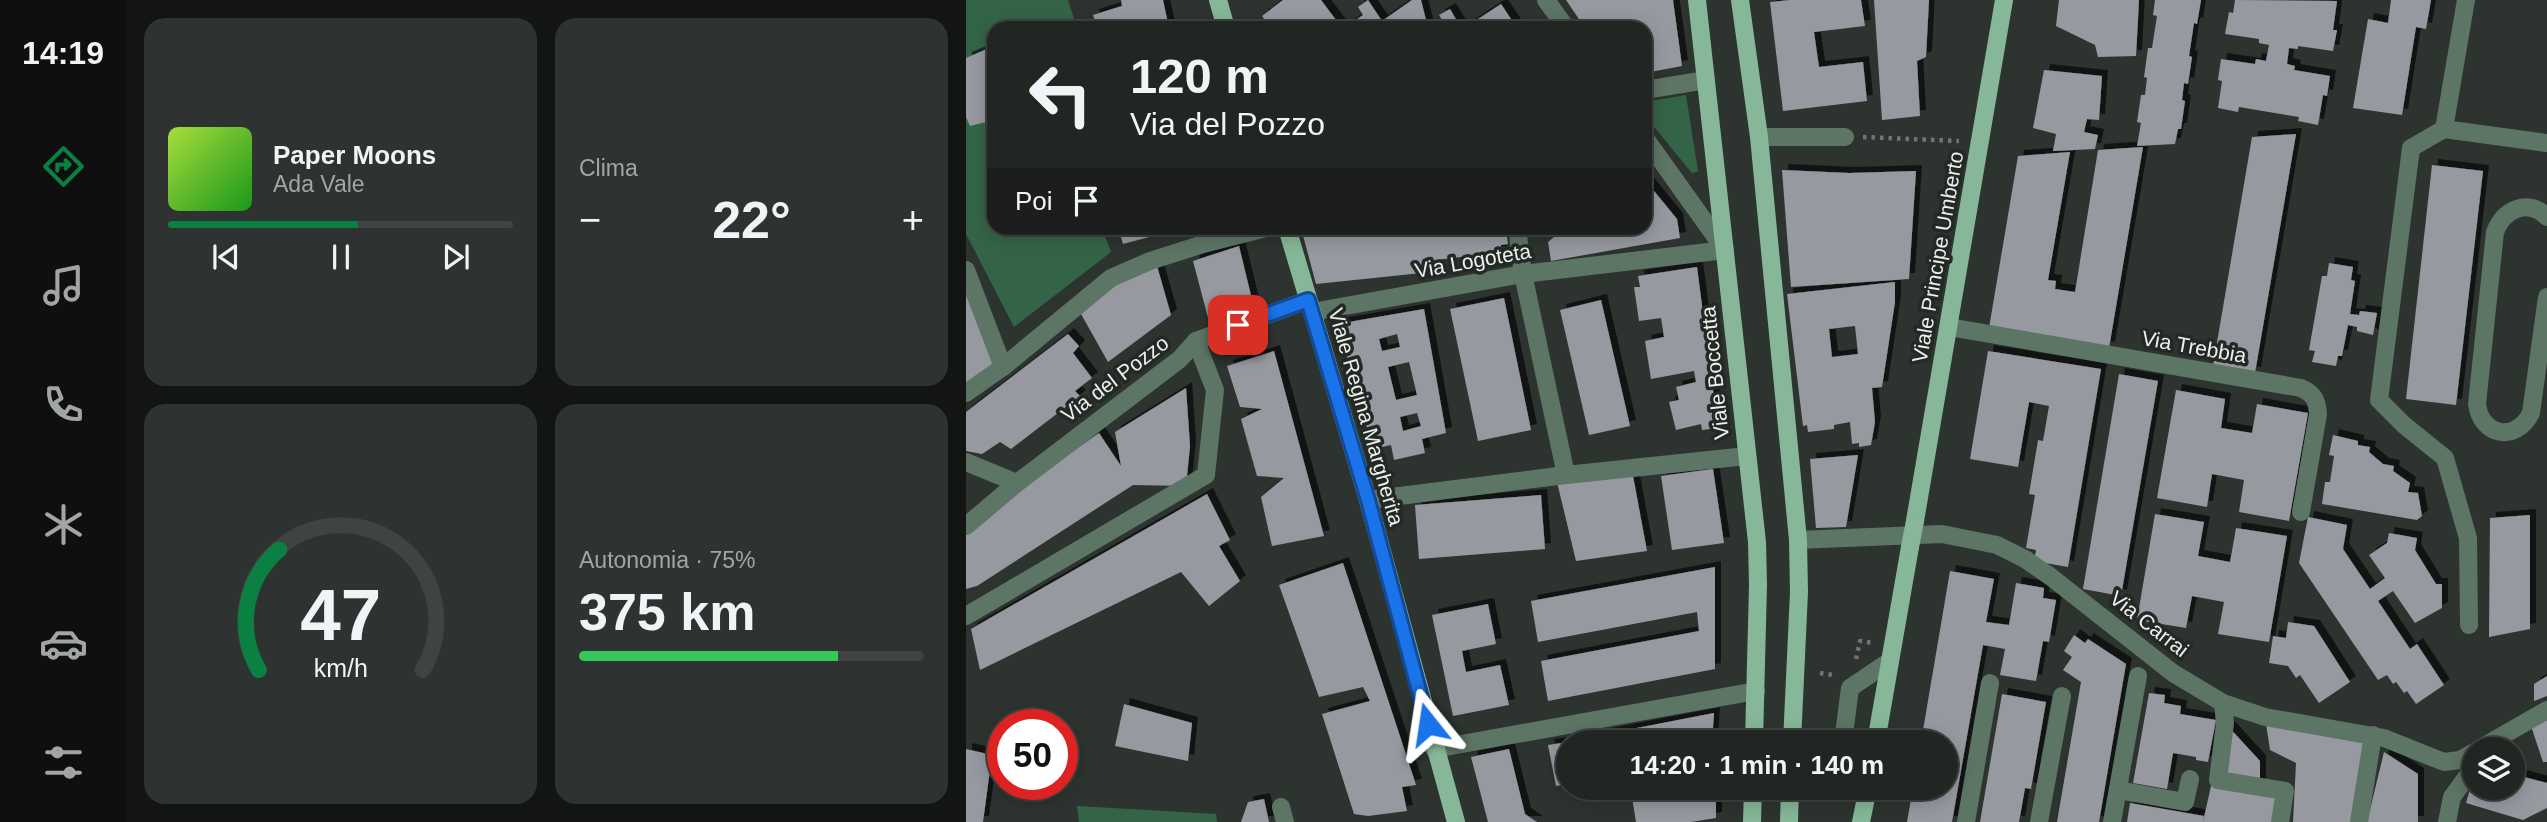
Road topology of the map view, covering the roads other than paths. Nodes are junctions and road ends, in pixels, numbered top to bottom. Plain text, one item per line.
1 (1218, 0) edge
2 (1546, 0) edge
3 (1697, 0) edge
4 (1740, 0) edge
5 (2004, 0) edge
6 (2466, 0) edge
7 (1224, 21) edge
8 (1561, 21) edge
9 (1706, 80) junction
10 (1652, 89) edge
11 (2444, 129) junction
12 (1845, 137) road end
13 (1759, 138) junction
14 (2547, 143) edge
15 (1652, 148) edge
16 (2547, 217) edge
17 (1238, 235) edge
18 (1289, 235) edge
19 (1518, 235) edge
20 (1725, 250) junction
21 (966, 270) edge
22 (1523, 274) junction
23 (2547, 297) edge
24 (1310, 306) junction
25 (1949, 327) junction
26 (1196, 341) junction
27 (1003, 366) junction
28 (966, 393) edge
29 (2539, 414) edge
30 (1747, 456) junction
31 (966, 461) edge
32 (1566, 475) junction
33 (1017, 483) junction
34 (1368, 500) junction
35 (2301, 512) dead end
36 (966, 526) edge
37 (1798, 540) junction
38 (966, 617) edge
39 (2469, 625) dead end
40 (1890, 661) junction
41 (2138, 676) dead end
42 (1990, 683) dead end
43 (1756, 691) junction
44 (2062, 696) dead end
45 (2223, 703) junction
46 (2547, 710) edge
47 (1755, 730) edge
48 (1793, 730) edge
49 (1845, 730) edge
50 (1878, 730) edge
51 (2506, 734) junction
52 (2373, 735) junction
53 (2501, 737) edge
54 (2506, 737) edge
55 (1434, 749) junction
56 (2462, 758) edge
57 (2190, 779) dead end
58 (2462, 783) edge
59 (2118, 790) junction
60 (1753, 800) edge
61 (1789, 800) edge
62 (1865, 800) edge
63 (1455, 822) edge
64 (1752, 822) edge
65 (1788, 822) edge
66 (1861, 822) edge
67 (1966, 822) edge
68 (2039, 822) edge
69 (2112, 822) edge
70 (2280, 822) edge
71 (2359, 822) edge
72 (2447, 822) edge

1 - 7 main road
2 - 8 street
3 - 9 main road, Viale Boccetta
4 - 13 main road
5 - 25 main road, Viale Principe Umberto
6 - 11 street
9 - 10 street
9 - 20 main road, Viale Boccetta
11 - 14 street
11 - 39 street
12 - 13 street
13 - 37 main road
15 - 20 street
16 - 29 street
17 - 27 street
18 - 24 main road, Viale Regina Margherita
19 - 22 street
20 - 22 street, Via Logoteta
20 - 30 main road, Viale Boccetta
21 - 27 street
22 - 24 street, Via Logoteta
22 - 32 street
23 - 29 street
24 - 26 street, Via del Pozzo
24 - 34 main road, Viale Regina Margherita
25 - 35 street, Via Trebbia
25 - 40 main road, Viale Principe Umberto, bridge
26 - 33 street, Via del Pozzo
26 - 38 street
27 - 28 street
30 - 32 street
30 - 43 main road, Viale Boccetta
31 - 33 street
32 - 34 street
33 - 36 street, Via del Pozzo
34 - 55 main road, Viale Regina Margherita
37 - 45 street, Via Carrai
37 - 48 main road
40 - 49 street
40 - 50 main road
41 - 59 street
42 - 67 street
43 - 47 main road, Viale Boccetta
43 - 55 street
44 - 68 street
45 - 52 street, Via Carrai
45 - 70 street
46 - 51 street, Via Carrai
51 - 53 street, Via Carrai
51 - 54 street
52 - 56 street, Via Carrai
52 - 71 street
55 - 63 main road, Viale Regina Margherita
57 - 59 street
58 - 72 street
59 - 69 street
60 - 64 main road
61 - 65 main road
62 - 66 main road

